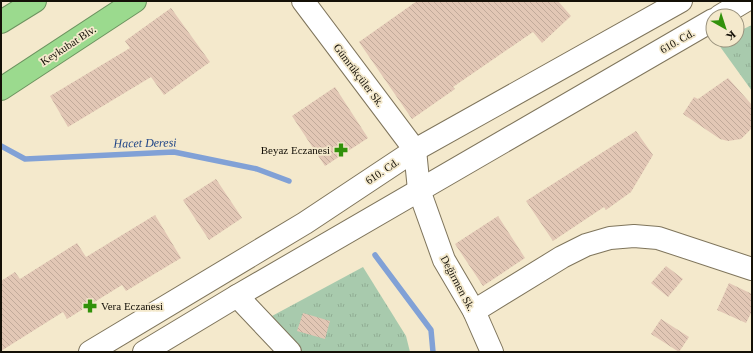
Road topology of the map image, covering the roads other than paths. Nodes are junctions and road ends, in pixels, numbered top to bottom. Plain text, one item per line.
1 (35, 1) edge
2 (135, 1) edge
3 (302, 1) edge
4 (681, 1) edge
5 (745, 1) edge
6 (733, 8) edge
7 (1, 22) edge
8 (705, 25) edge
9 (1, 89) edge
10 (415, 150) junction
11 (420, 190) junction
12 (752, 269) edge
13 (237, 296) junction
14 (474, 311) junction
15 (90, 352) edge
16 (144, 352) edge
17 (290, 352) edge
18 (492, 352) edge

1 - 7 highway
2 - 9 highway, Keykubat Blv.
3 - 10 street, Gümrükçüler Sk.
4 - 10 street, 610. Cd.
5 - 6 street
8 - 11 street, 610. Cd.
10 - 11 street, Değirmen Sk.
10 - 15 street, 610. Cd.
11 - 13 street, 610. Cd.
11 - 14 street, Değirmen Sk.
12 - 14 street
13 - 16 street, 610. Cd.
13 - 17 street
14 - 18 street, Değirmen Sk.

